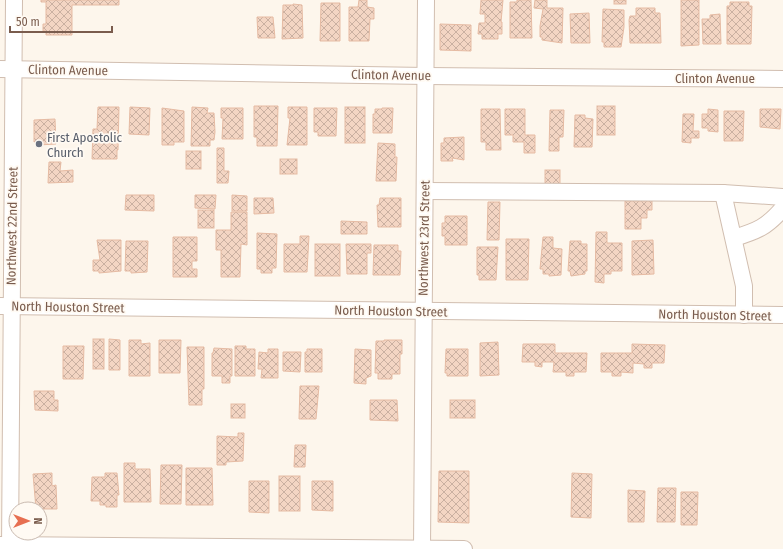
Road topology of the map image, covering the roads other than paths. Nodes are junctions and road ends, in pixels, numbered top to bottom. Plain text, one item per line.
1 (14, 0) edge
2 (426, 0) edge
3 (7, 69) edge
4 (426, 76) junction
5 (783, 79) edge
6 (6, 190) edge
7 (425, 191) junction
8 (723, 193) junction
9 (783, 197) edge
10 (783, 208) edge
11 (734, 238) junction
12 (6, 306) edge
13 (423, 312) junction
14 (744, 315) junction
15 (783, 315) edge
16 (7, 546) edge
17 (422, 549) edge
18 (464, 549) edge

1 - 3 street, Northwest 22nd Street
2 - 4 street, Northwest 23rd Street
3 - 4 street, Clinton Avenue
3 - 6 street, Northwest 22nd Street
4 - 5 street, Clinton Avenue
4 - 7 street, Northwest 23rd Street
6 - 12 street, Northwest 22nd Street
7 - 8 street
7 - 13 street, Northwest 23rd Street
8 - 9 street
8 - 11 street
10 - 11 street
11 - 14 street
12 - 13 street, North Houston Street
12 - 16 street, Northwest 22nd Street
13 - 14 street, North Houston Street
13 - 17 street, Northwest 23rd Street
14 - 15 street, North Houston Street
16 - 17 street
17 - 18 street

